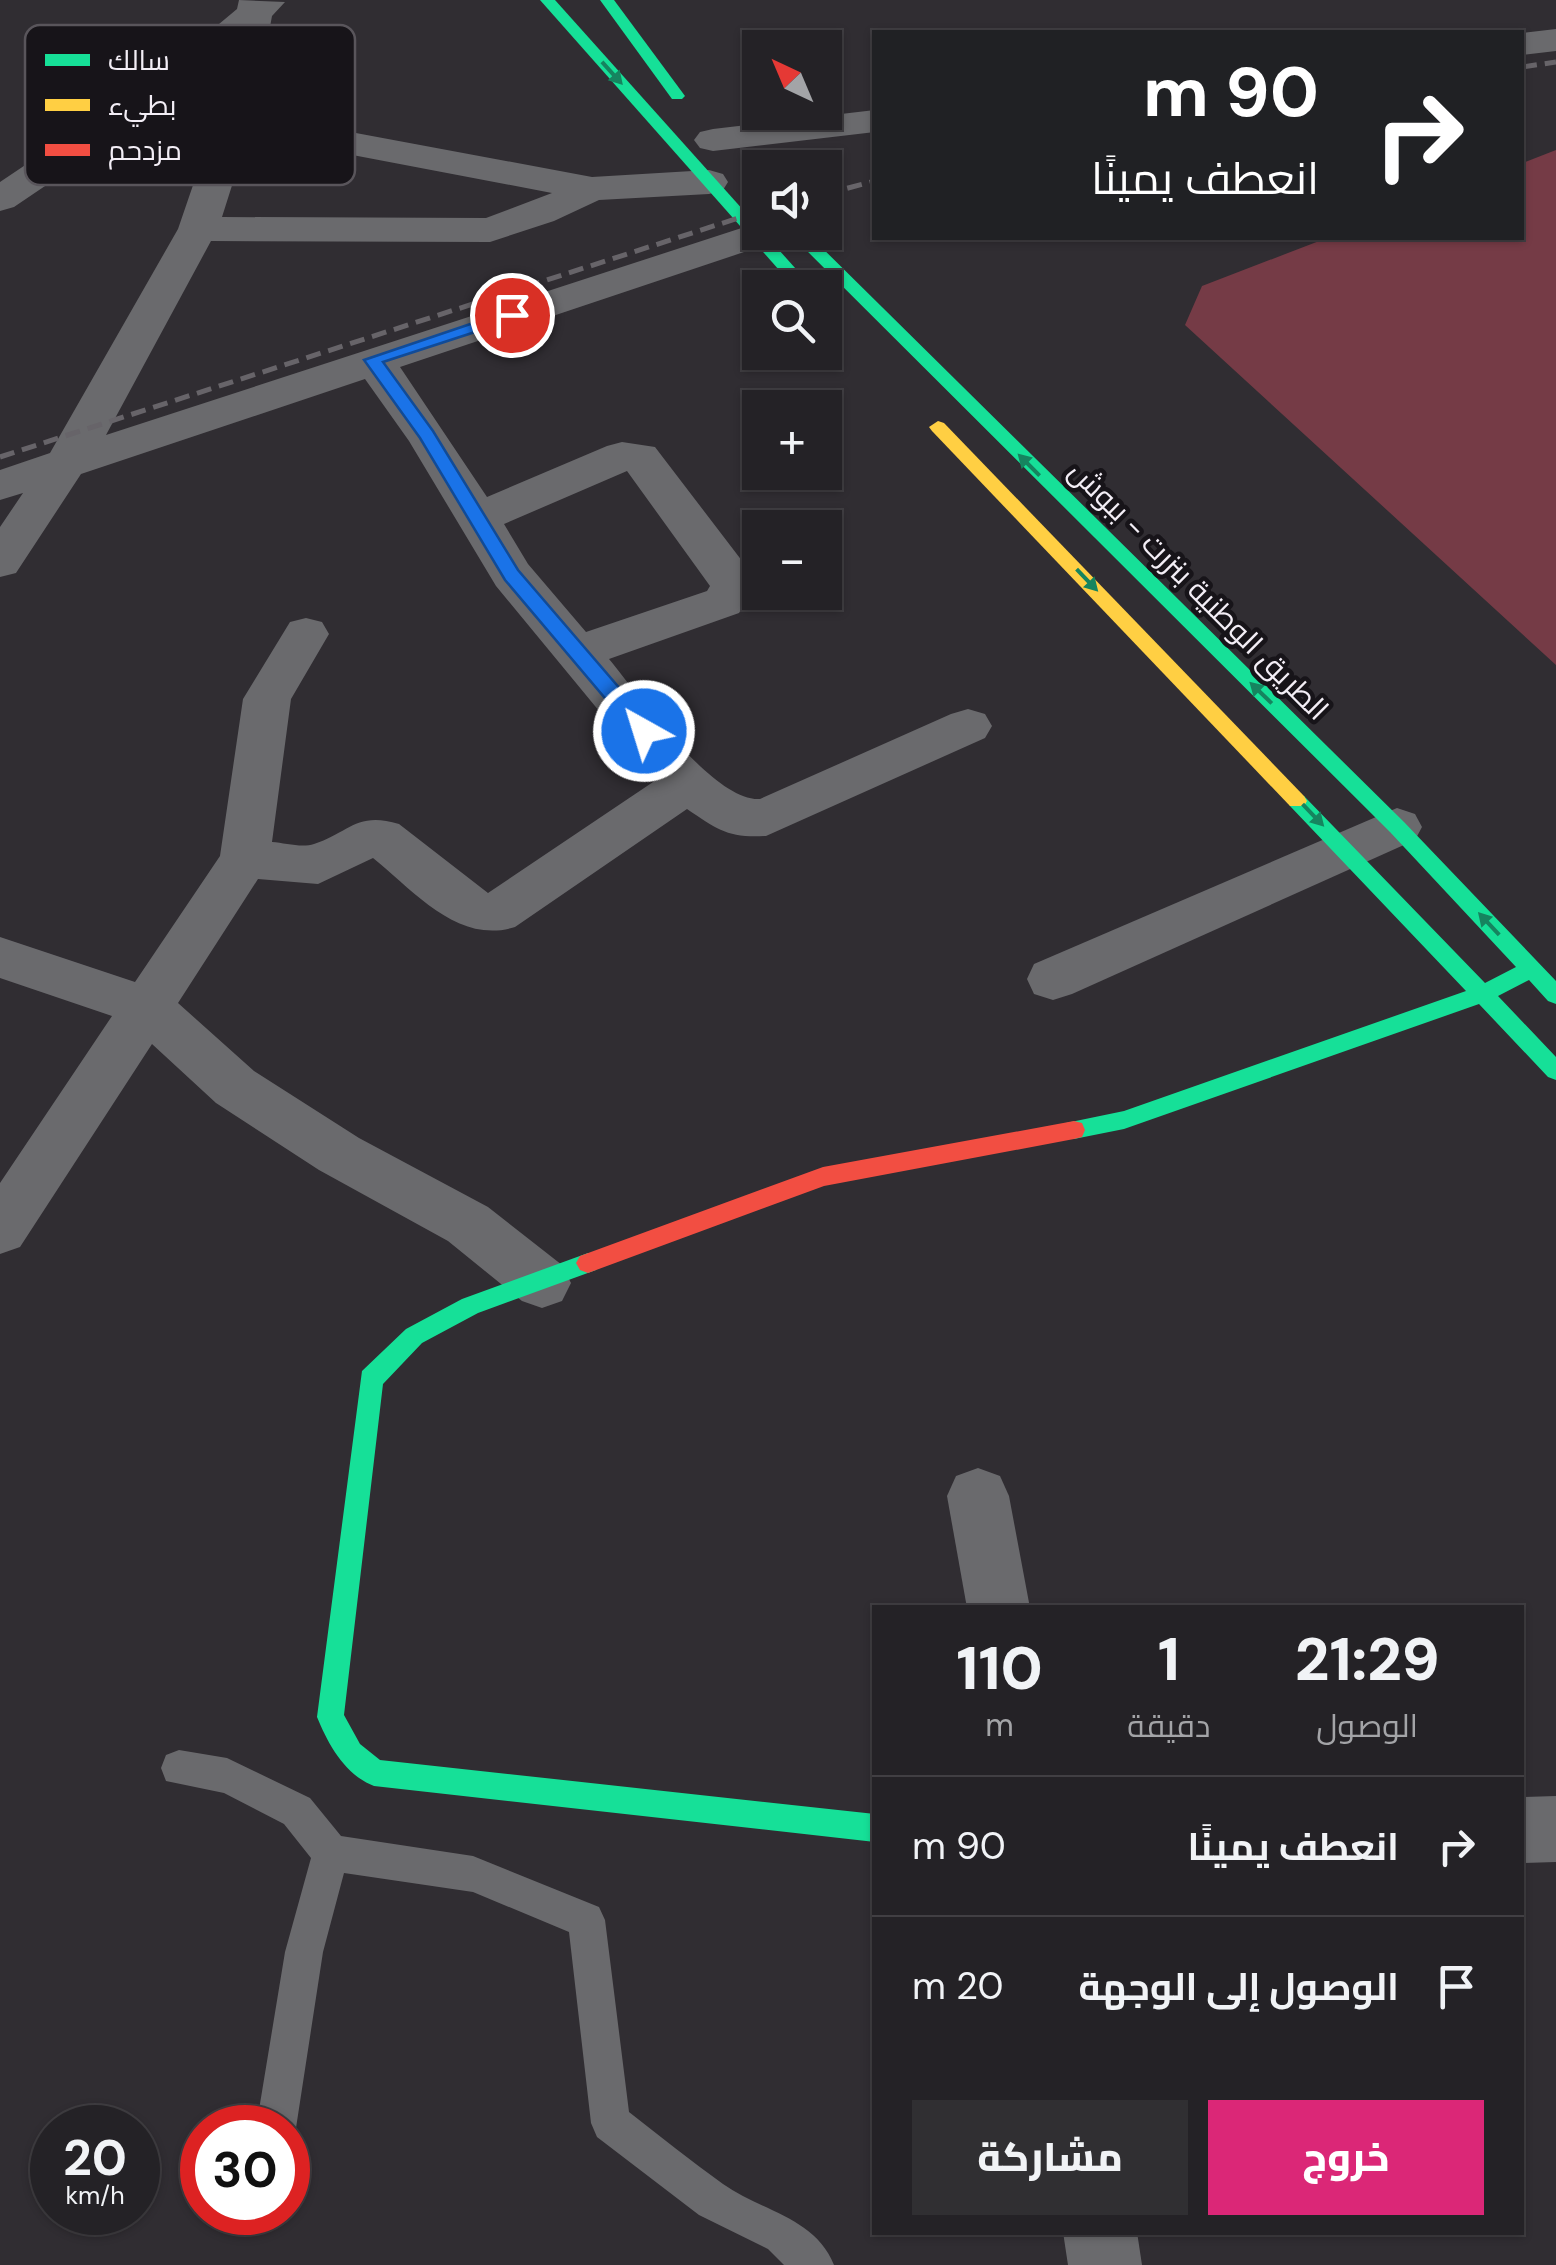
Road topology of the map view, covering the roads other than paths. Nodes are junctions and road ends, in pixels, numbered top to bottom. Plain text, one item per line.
1 (547, 0) edge
2 (608, 0) edge
3 (262, 3) edge
4 (237, 25) edge
5 (1556, 40) edge
6 (1524, 44) edge
7 (872, 121) edge
8 (355, 144) edge
9 (710, 146) junction
10 (25, 182) edge
11 (213, 185) edge
12 (592, 189) junction
13 (742, 191) edge
14 (0, 199) edge
15 (198, 229) junction
16 (742, 244) edge
17 (791, 250) edge
18 (373, 360) junction
19 (969, 405) junction
20 (68, 460) junction
21 (0, 485) edge
22 (476, 519) junction
23 (0, 562) edge
24 (306, 634) dead end
25 (580, 652) junction
26 (968, 726) dead end
27 (687, 784) junction
28 (1397, 827) junction
29 (1344, 847) junction
30 (246, 860) junction
31 (0, 957) edge
32 (1531, 968) junction
33 (1052, 979) dead end
34 (1482, 994) junction
35 (1556, 995) edge
36 (147, 1007) junction
37 (1556, 1071) edge
38 (0, 1230) edge
39 (542, 1282) junction
40 (978, 1496) dead end
41 (999, 1605) edge
42 (179, 1768) dead end
43 (872, 1828) edge
44 (1556, 1829) edge
45 (1524, 1830) edge
46 (331, 1853) junction
47 (280, 2105) edge
48 (1100, 2235) edge
49 (814, 2265) edge
50 (1105, 2265) edge

1 -> 9 main road, الطريق الوطنية بنزرت - ببوش
2 - 9 main road, الطريق الوطنية بنزرت - ببوش
3 - 4 street
5 - 6 street
7 - 9 street
8 - 12 street
9 - 12 street
9 - 13 main road, الطريق الوطنية بنزرت - ببوش
10 - 14 street
11 - 15 street
12 - 15 street
15 - 20 street
16 - 18 street
17 - 19 main road, الطريق الوطنية بنزرت - ببوش
18 - 20 street
18 - 22 street
28 -> 19 main road, الطريق الوطنية بنزرت - ببوش
19 -> 29 main road
20 - 21 street
20 - 23 street
22 - 25 street
22 - 25 street
24 - 30 street
25 - 27 street
26 - 27 street
27 - 30 street
28 - 29 street
32 -> 28 main road, الطريق الوطنية بنزرت - ببوش
29 - 33 street
29 - 34 main road
30 - 36 street
31 - 36 street
32 - 34 main road
32 - 35 main road, الطريق الوطنية بنزرت - ببوش
34 - 37 main road
34 - 39 main road
36 - 38 street
36 - 39 street
39 - 43 main road
40 - 41 street
42 - 46 lane
44 - 45 street
46 - 47 lane
46 - 49 lane
48 - 50 street

